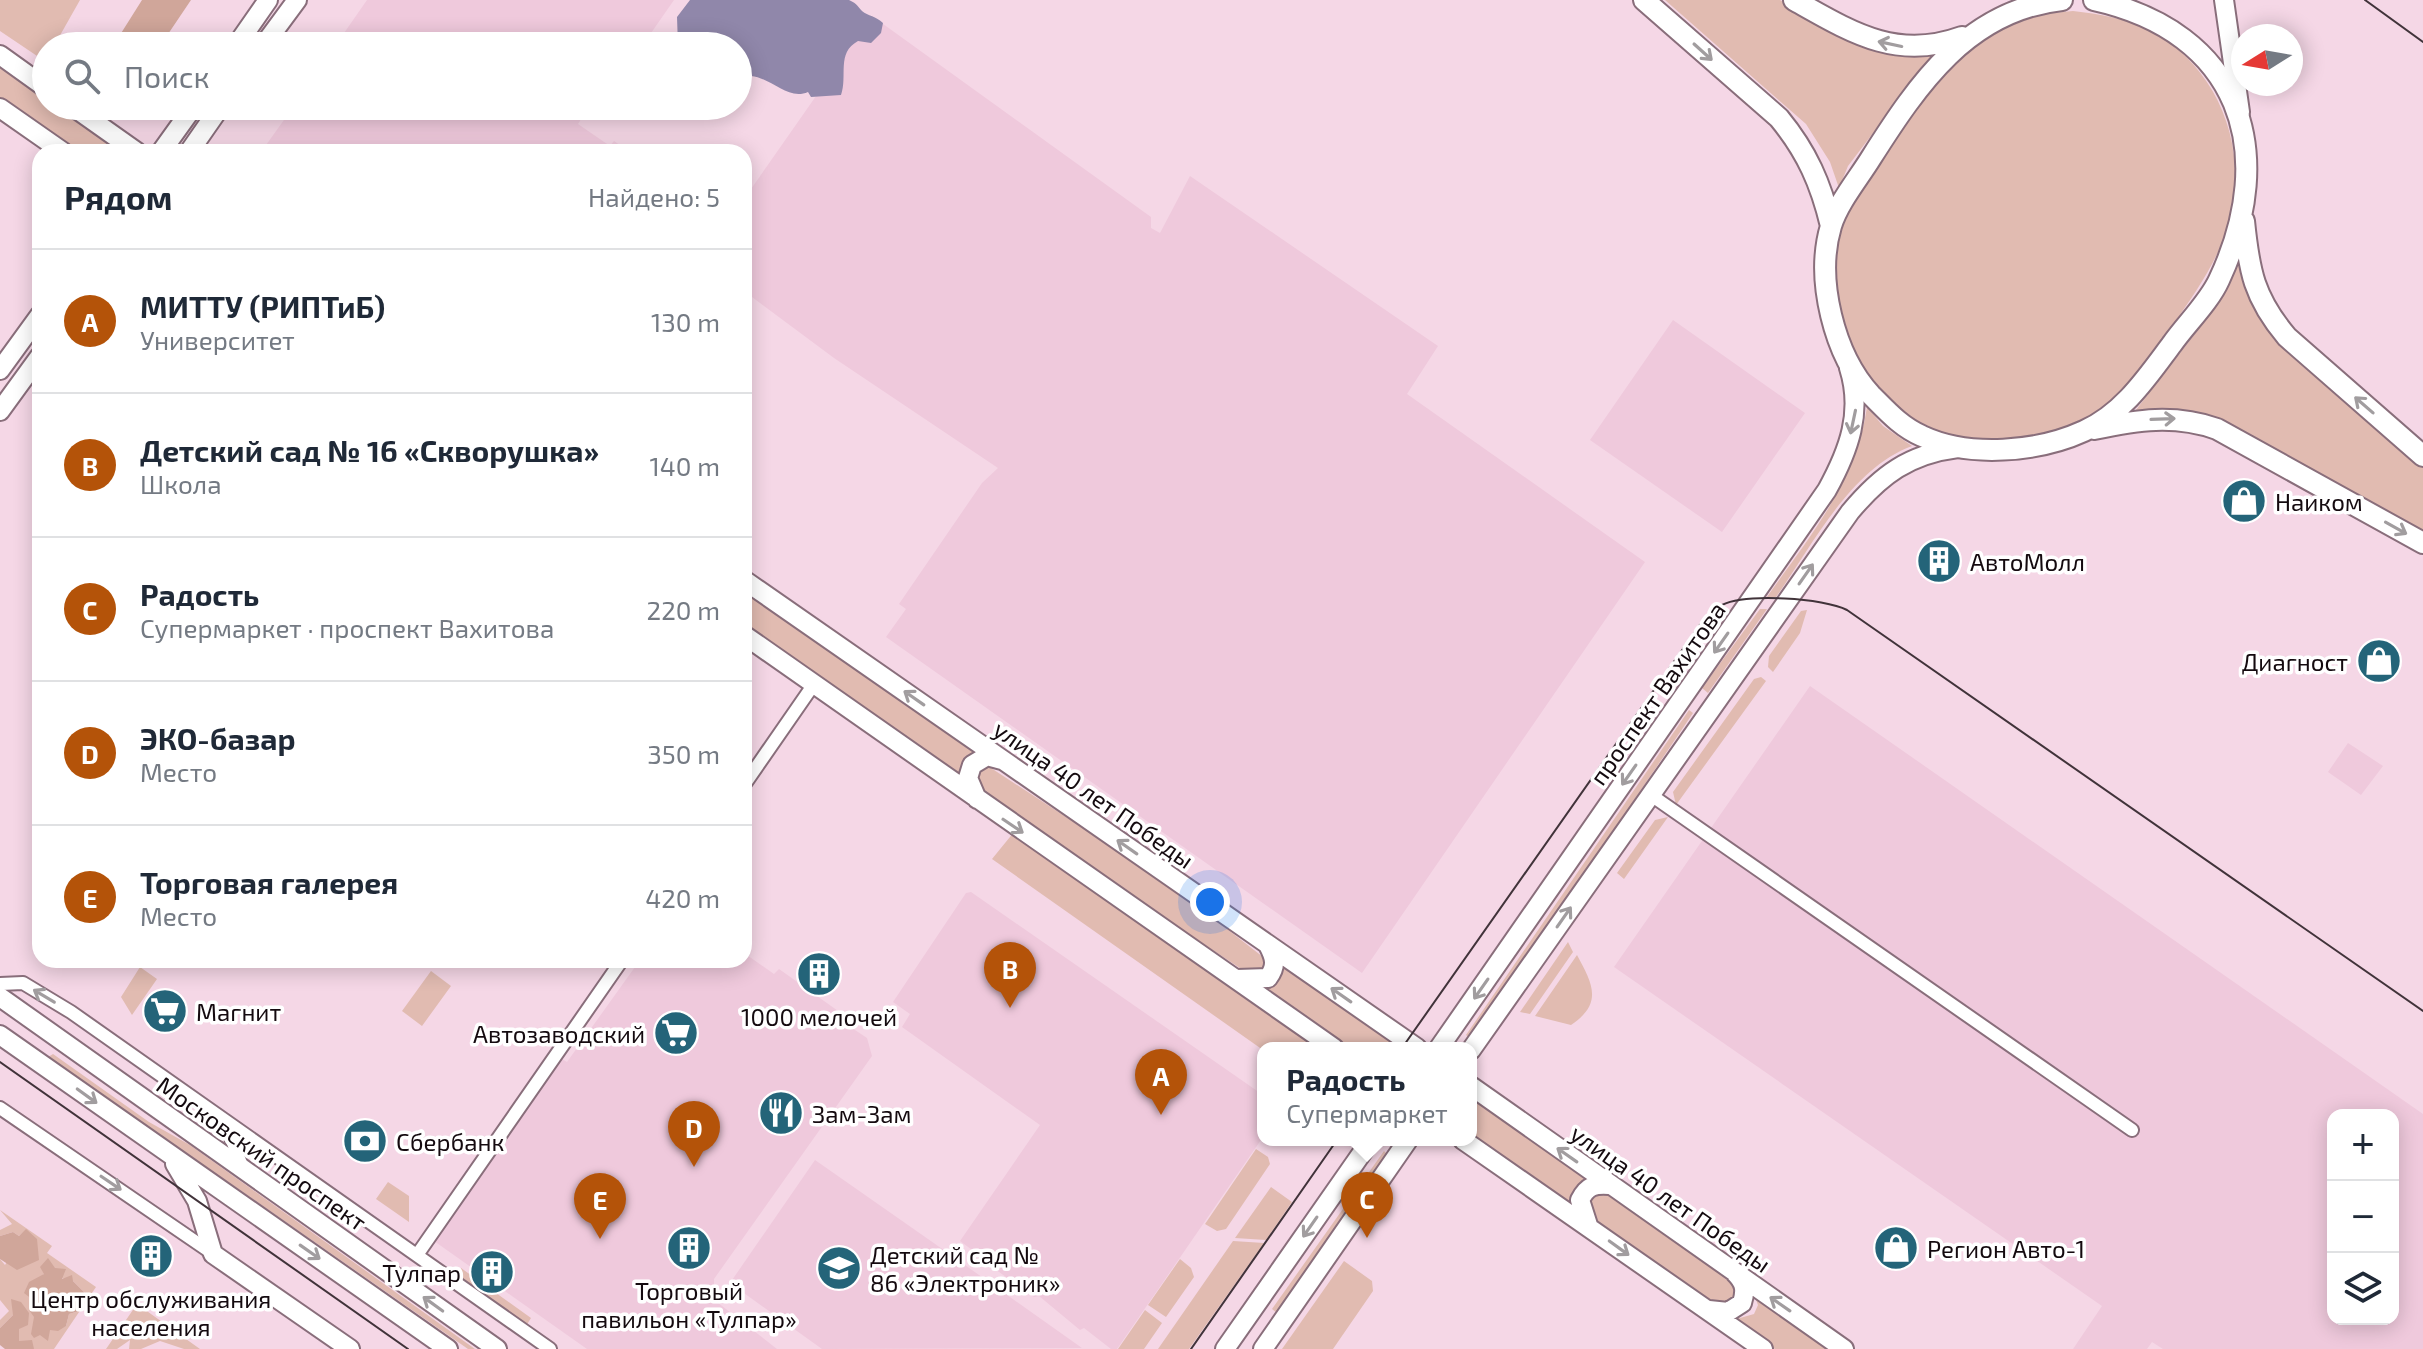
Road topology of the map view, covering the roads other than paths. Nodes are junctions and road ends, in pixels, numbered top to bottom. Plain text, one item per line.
1 (268, 0) edge
2 (297, 0) edge
3 (1644, 0) edge
4 (1794, 0) edge
5 (2062, 0) edge
6 (2094, 0) edge
7 (2224, 0) edge
8 (246, 32) edge
9 (273, 32) edge
10 (1966, 36) junction
11 (0, 55) edge
12 (32, 78) edge
13 (0, 108) edge
14 (92, 120) edge
15 (184, 120) edge
16 (211, 120) edge
17 (2245, 142) junction
18 (52, 144) edge
19 (126, 144) edge
20 (167, 144) edge
21 (195, 144) edge
22 (2243, 215) junction
23 (1831, 226) junction
24 (32, 326) edge
25 (1841, 347) junction
26 (32, 367) edge
27 (0, 370) edge
28 (0, 411) edge
29 (2086, 431) junction
30 (1961, 447) junction
31 (2423, 456) edge
32 (2423, 543) edge
33 (752, 586) edge
34 (752, 641) edge
35 (814, 684) junction
36 (1674, 711) junction
37 (1697, 729) junction
38 (1004, 761) junction
39 (752, 773) edge
40 (1651, 795) junction
41 (980, 803) junction
42 (1268, 945) junction
43 (616, 968) edge
44 (1237, 979) junction
45 (0, 984) edge
46 (0, 997) edge
47 (0, 1035) edge
48 (1326, 1042) edge
49 (1408, 1042) edge
50 (1443, 1042) edge
51 (1477, 1042) edge
52 (69, 1047) junction
53 (52, 1071) junction
54 (1477, 1090) edge
55 (0, 1108) edge
56 (223, 1119) junction
57 (2132, 1130) dead end
58 (1367, 1146) edge
59 (1404, 1146) edge
60 (1472, 1146) edge
61 (166, 1153) junction
62 (243, 1169) junction
63 (1609, 1185) junction
64 (1588, 1225) junction
65 (213, 1254) junction
66 (417, 1255) junction
67 (1730, 1269) junction
68 (1707, 1309) junction
69 (1237, 1332) junction
70 (350, 1349) edge
71 (448, 1349) edge
72 (497, 1349) edge
73 (550, 1349) edge
74 (1225, 1349) edge
75 (1262, 1349) edge
76 (1763, 1349) edge
77 (1844, 1349) edge

1 - 8 main road
2 - 9 main road
3 -> 23 main road
10 -> 4 main road
5 - 10 main road
6 - 17 main road
7 - 17 main road
10 - 23 main road
11 - 12 main road
13 - 18 main road
14 - 19 main road
15 - 20 main road
16 - 21 main road
17 - 22 main road
22 - 29 main road
31 -> 22 main road
23 - 25 main road
24 - 27 main road
25 - 30 main road
25 -> 36 main road, проспект Вахитова
26 - 28 main road
29 - 30 main road
29 -> 32 main road
37 -> 30 main road
38 -> 33 main road, улица 40 лет Победы
34 - 35 main road
35 - 39 street
35 - 41 main road
36 - 37 main road
36 -> 50 main road, проспект Вахитова
37 - 40 main road
38 - 41 main road
42 -> 38 main road, улица 40 лет Победы
51 -> 40 main road
40 - 57 street
41 -> 44 main road
42 - 44 main road
49 -> 42 main road, улица 40 лет Победы
43 - 66 street
44 - 48 main road
56 -> 45 street
46 - 52 main road, Московский проспект
47 - 53 main road
52 - 53 main road
52 - 62 main road, Московский проспект
53 -> 61 main road
63 -> 54 main road, улица 40 лет Победы
55 -> 65 street
56 - 62 street
56 - 66 street
58 -> 69 main road
59 - 75 main road
60 - 64 main road
61 - 65 main road
61 -> 71 main road
72 -> 62 main road, Московский проспект
63 - 64 main road
63 - 67 main road, улица 40 лет Победы
64 -> 68 main road
65 - 70 main road
66 - 73 street
67 - 68 main road
77 -> 67 main road, улица 40 лет Победы
68 - 76 main road
69 - 74 main road
69 - 75 main road

